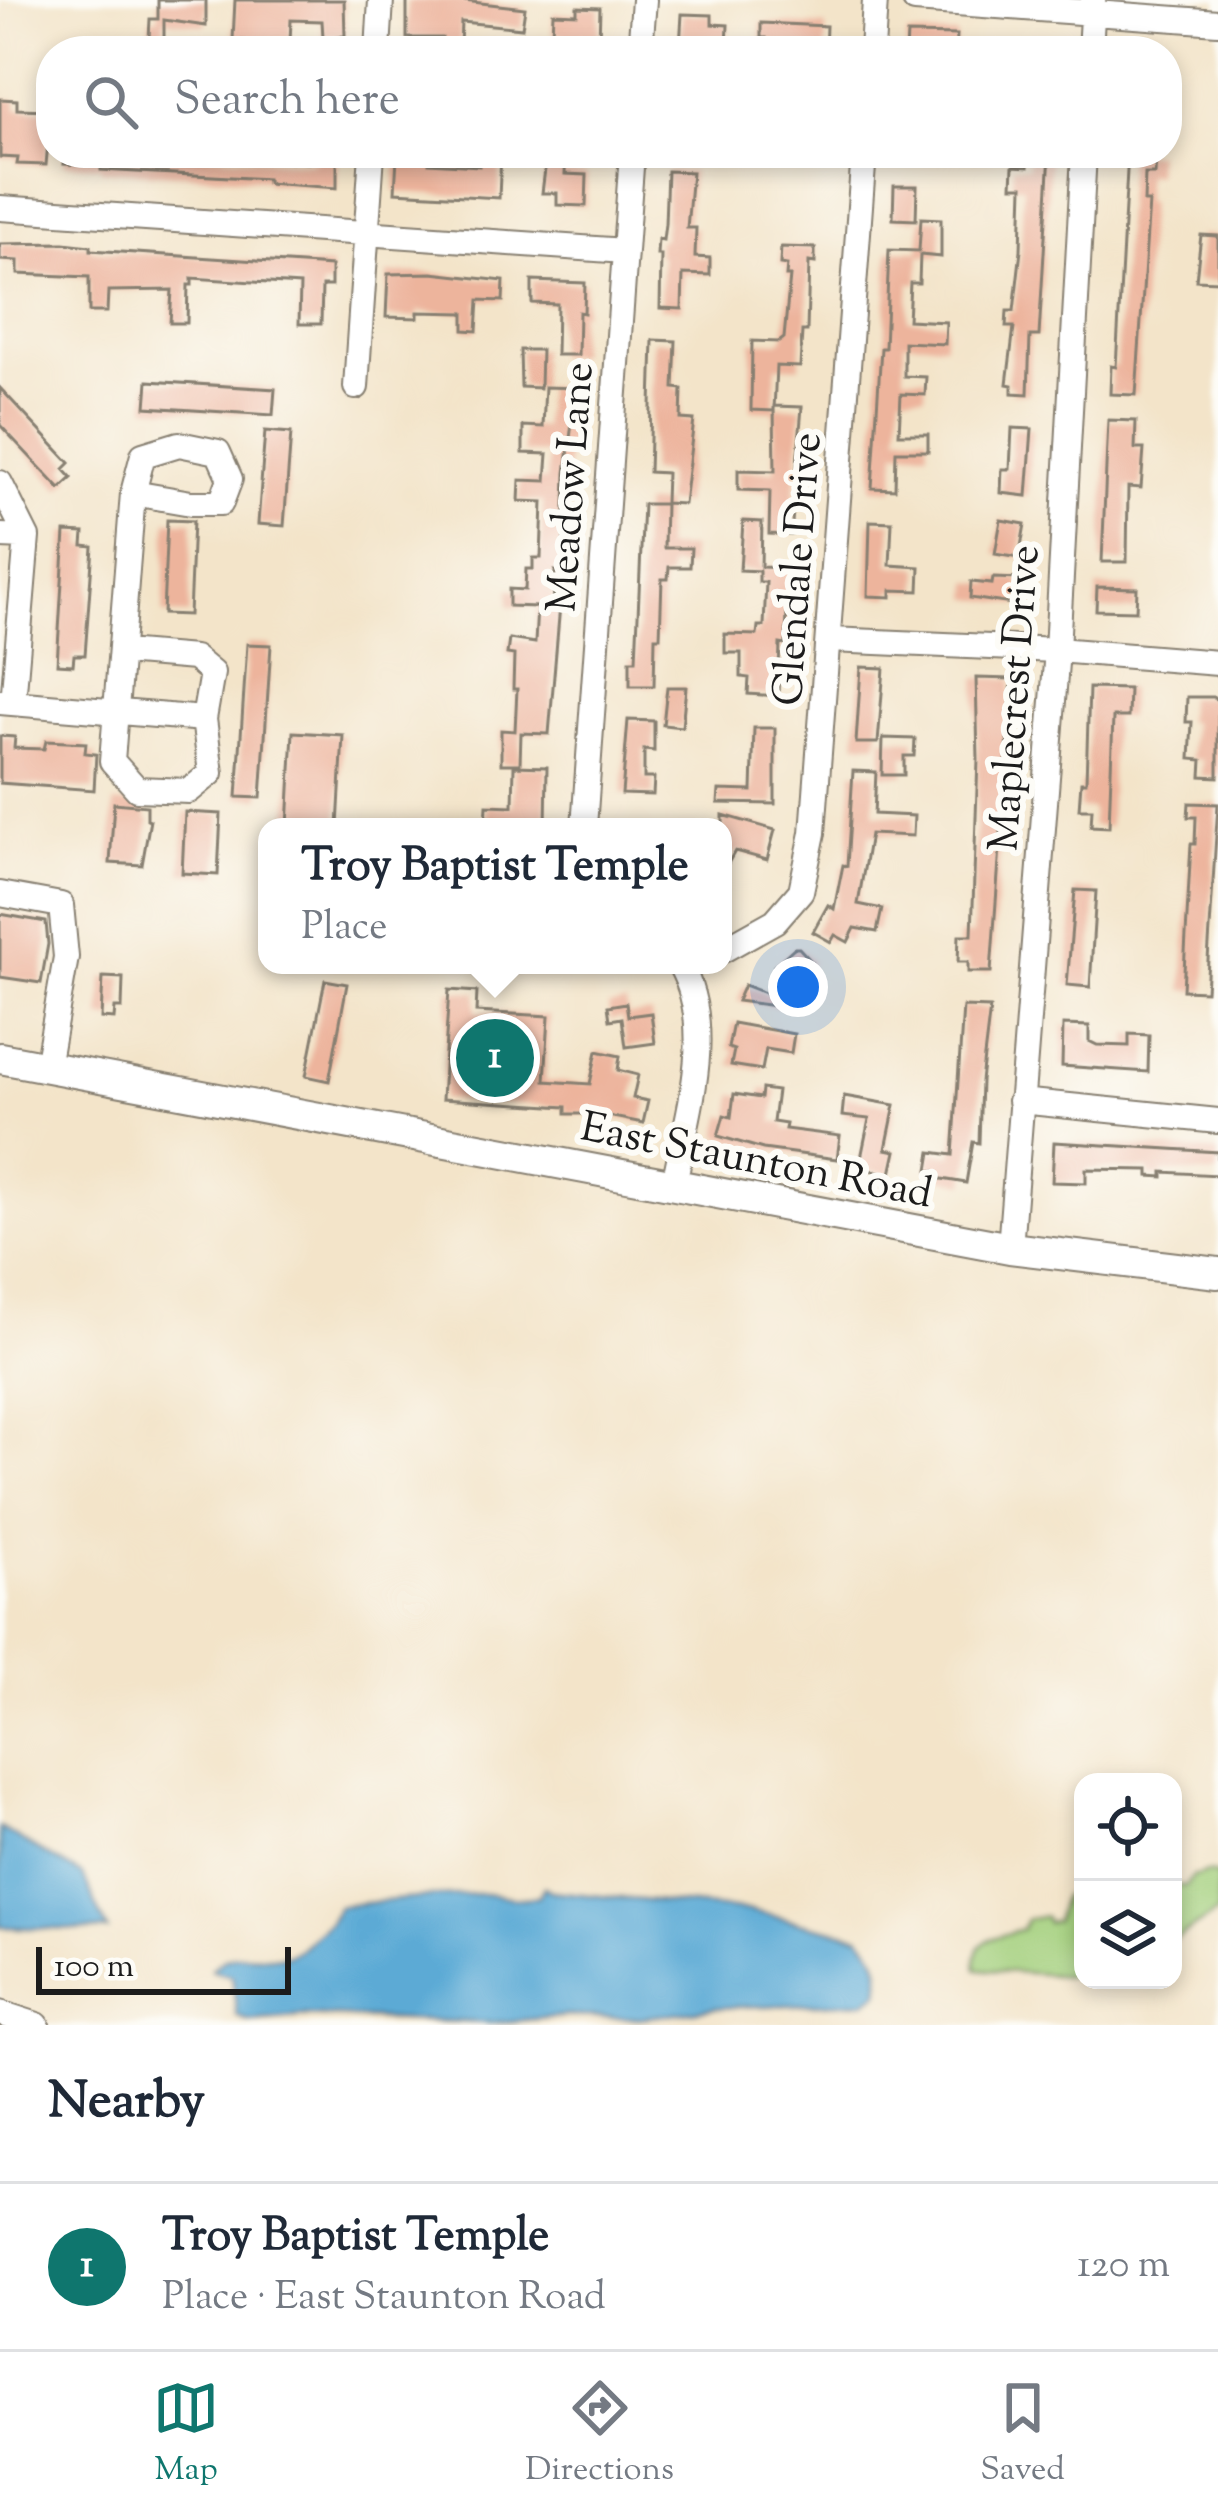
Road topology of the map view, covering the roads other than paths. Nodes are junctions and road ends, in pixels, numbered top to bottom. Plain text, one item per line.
1 (381, 0) edge
2 (644, 0) edge
3 (875, 0) edge
4 (915, 0) edge
5 (1093, 6) edge
6 (1218, 22) edge
7 (379, 36) edge
8 (641, 36) edge
9 (873, 36) edge
10 (1091, 36) edge
11 (371, 168) edge
12 (631, 168) edge
13 (863, 168) edge
14 (1083, 168) edge
15 (0, 208) edge
16 (368, 235) junction
17 (625, 251) junction
18 (356, 387) dead end
19 (0, 483) edge
20 (133, 493) dead end
21 (0, 536) edge
22 (27, 537) junction
23 (830, 640) junction
24 (1057, 650) junction
25 (123, 652) junction
26 (1218, 663) edge
27 (7, 703) edge
28 (115, 710) junction
29 (204, 719) junction
30 (584, 818) edge
31 (0, 894) edge
32 (732, 945) edge
33 (686, 974) edge
34 (0, 1058) edge
35 (47, 1066) junction
36 (1020, 1101) junction
37 (1218, 1121) edge
38 (674, 1185) junction
39 (1010, 1248) junction
40 (1218, 1273) edge
41 (0, 2013) edge
42 (38, 2025) edge

1 - 7 street
2 - 8 street
3 - 9 street
4 - 5 street
5 - 6 street
5 - 10 street
11 - 16 street
12 - 17 street, Meadow Lane
13 - 23 street, Glendale Drive
14 - 24 street, Maplecrest Drive
15 - 16 street
16 - 17 street
16 - 18 street
17 - 30 street, Meadow Lane
19 - 22 street
20 - 25 street
21 - 22 street
22 - 27 street
23 - 24 street
23 - 32 street, Glendale Drive
24 - 26 street
24 - 36 street, Maplecrest Drive
25 - 28 street
25 - 29 street
27 - 28 street
28 - 29 street
28 - 29 street
31 - 35 street
33 - 38 street
34 - 35 main road, East Staunton Road
35 - 38 main road, East Staunton Road
36 - 37 street
36 - 39 street, Maplecrest Drive
38 - 39 main road, East Staunton Road
39 - 40 main road, East Staunton Road
41 - 42 street

